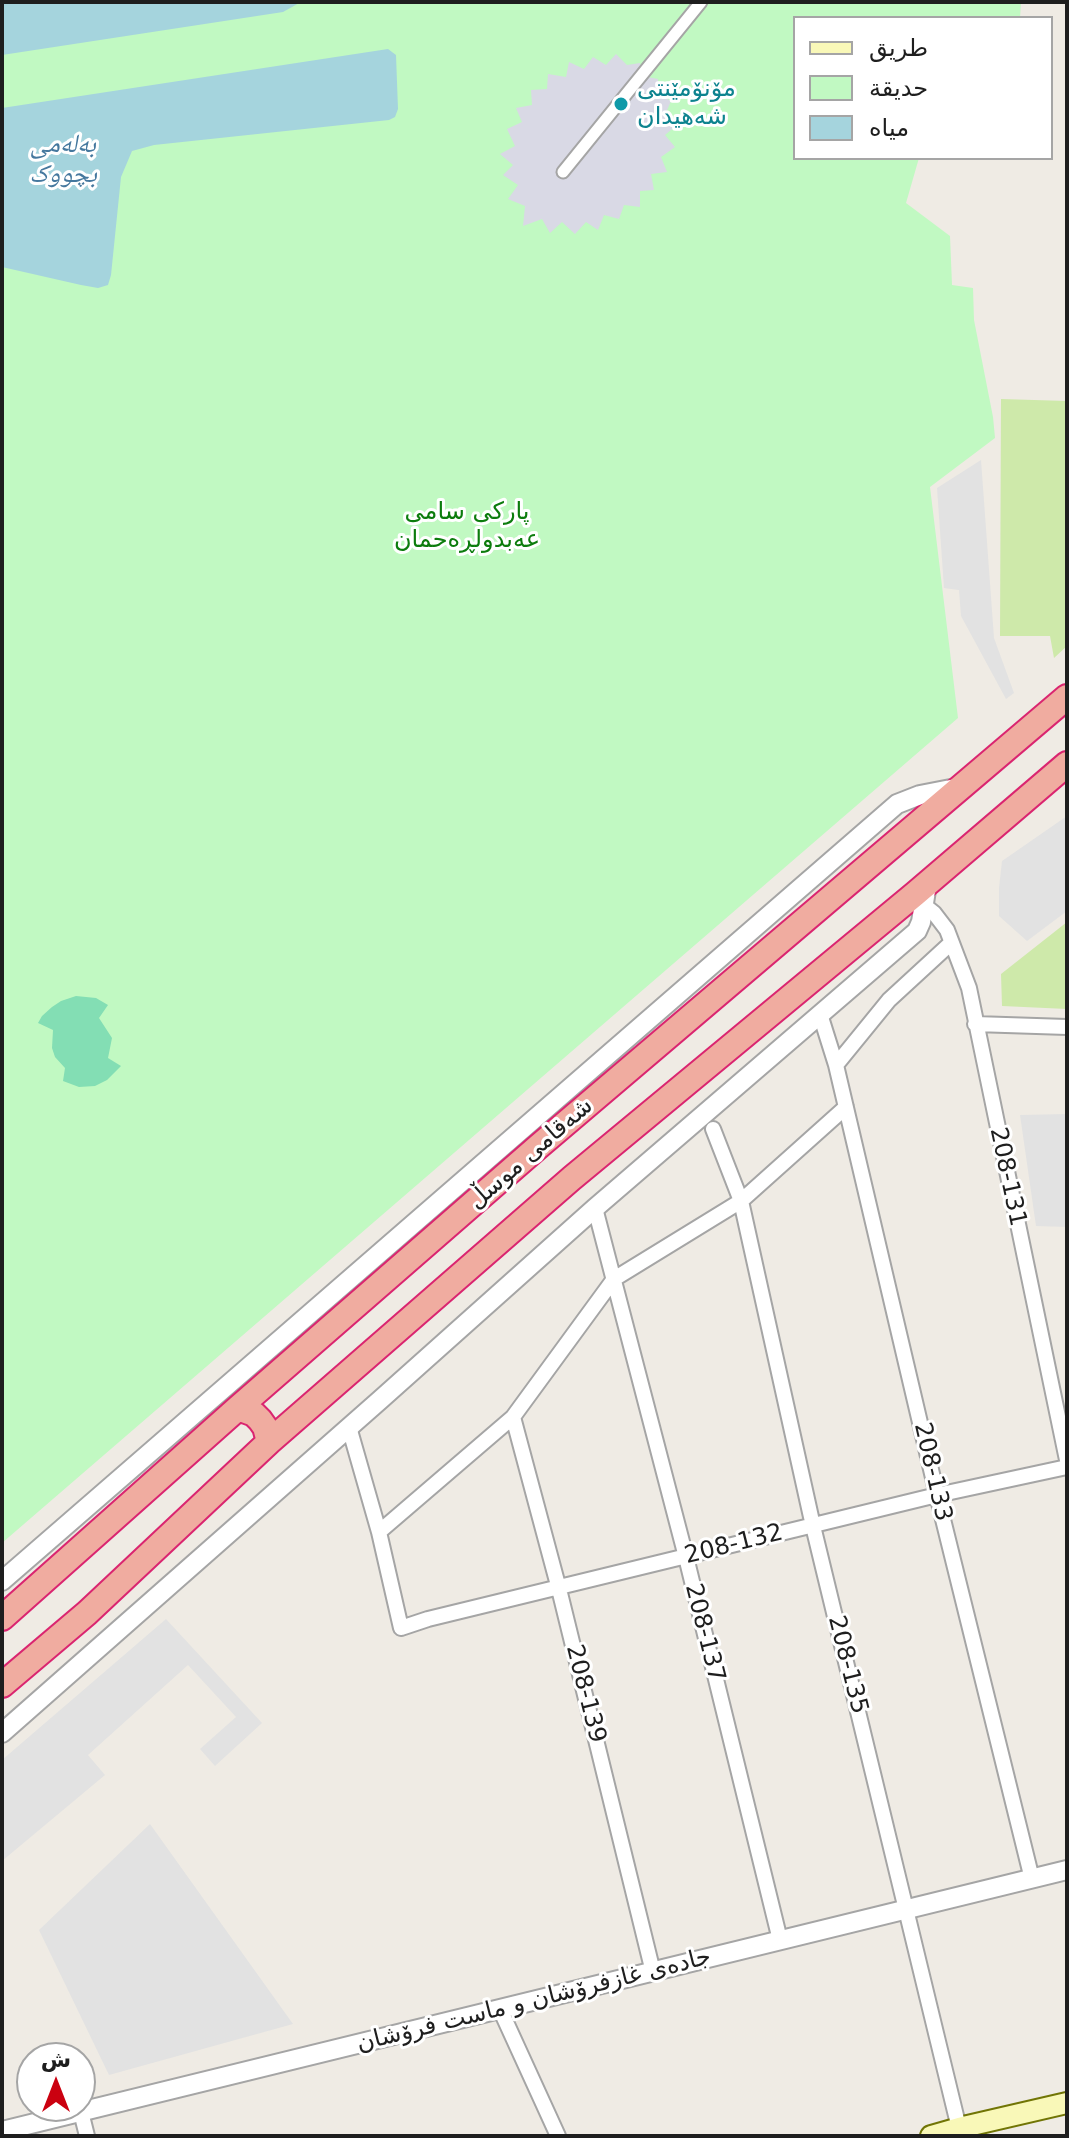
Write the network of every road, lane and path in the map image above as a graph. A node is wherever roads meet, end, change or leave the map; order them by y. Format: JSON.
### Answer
{"nodes":[{"id":1,"x":701,"y":2,"type":"edge"},
{"id":2,"x":563,"y":172,"type":"dead end"},
{"id":3,"x":1067,"y":697,"type":"edge"},
{"id":4,"x":1066,"y":766,"type":"edge"},
{"id":5,"x":964,"y":786,"type":"junction"},
{"id":6,"x":925,"y":895,"type":"junction"},
{"id":7,"x":951,"y":943,"type":"junction"},
{"id":8,"x":820,"y":1014,"type":"junction"},
{"id":9,"x":975,"y":1024,"type":"junction"},
{"id":10,"x":1067,"y":1027,"type":"edge"},
{"id":11,"x":836,"y":1065,"type":"junction"},
{"id":12,"x":846,"y":1107,"type":"junction"},
{"id":13,"x":713,"y":1129,"type":"dead end"},
{"id":14,"x":741,"y":1201,"type":"junction"},
{"id":15,"x":595,"y":1208,"type":"junction"},
{"id":16,"x":614,"y":1279,"type":"junction"},
{"id":17,"x":309,"y":1377,"type":"junction"},
{"id":18,"x":238,"y":1408,"type":"junction"},
{"id":19,"x":513,"y":1417,"type":"junction"},
{"id":20,"x":349,"y":1427,"type":"junction"},
{"id":21,"x":269,"y":1442,"type":"junction"},
{"id":22,"x":1067,"y":1460,"type":"edge"},
{"id":23,"x":1067,"y":1467,"type":"edge"},
{"id":24,"x":937,"y":1495,"type":"junction"},
{"id":25,"x":813,"y":1526,"type":"junction"},
{"id":26,"x":379,"y":1532,"type":"junction"},
{"id":27,"x":686,"y":1557,"type":"junction"},
{"id":28,"x":2,"y":1581,"type":"edge"},
{"id":29,"x":559,"y":1589,"type":"junction"},
{"id":30,"x":2,"y":1618,"type":"edge"},
{"id":31,"x":2,"y":1685,"type":"edge"},
{"id":32,"x":2,"y":1733,"type":"edge"},
{"id":33,"x":1067,"y":1870,"type":"edge"},
{"id":34,"x":1032,"y":1879,"type":"junction"},
{"id":35,"x":906,"y":1909,"type":"junction"},
{"id":36,"x":780,"y":1940,"type":"junction"},
{"id":37,"x":653,"y":1972,"type":"junction"},
{"id":38,"x":500,"y":2009,"type":"junction"},
{"id":39,"x":1067,"y":2103,"type":"edge"},
{"id":40,"x":96,"y":2108,"type":"edge"},
{"id":41,"x":39,"y":2122,"type":"edge"},
{"id":42,"x":959,"y":2128,"type":"junction"},
{"id":43,"x":2,"y":2131,"type":"edge"},
{"id":44,"x":558,"y":2136,"type":"edge"},
{"id":45,"x":931,"y":2136,"type":"edge"}],
"edges":[{"from":1,"to":2,"type":"street"},
{"from":3,"to":5,"type":"highway","name":"شەقامی موسڵ"},
{"from":4,"to":6,"type":"highway","name":"شەقامی موسڵ"},
{"from":5,"to":17,"type":"highway","name":"شەقامی موسڵ"},
{"from":5,"to":28,"type":"street"},
{"from":6,"to":7,"type":"street","name":"208-131"},
{"from":6,"to":8,"type":"street"},
{"from":6,"to":17,"type":"highway","name":"شەقامی موسڵ"},
{"from":7,"to":9,"type":"street","name":"208-131"},
{"from":7,"to":11,"type":"street"},
{"from":8,"to":11,"type":"street","name":"208-133"},
{"from":8,"to":15,"type":"street"},
{"from":9,"to":10,"type":"street"},
{"from":9,"to":22,"type":"street","name":"208-131"},
{"from":11,"to":12,"type":"street","name":"208-133"},
{"from":12,"to":14,"type":"street"},
{"from":12,"to":24,"type":"street","name":"208-133"},
{"from":13,"to":14,"type":"street","name":"208-135"},
{"from":14,"to":16,"type":"street"},
{"from":14,"to":25,"type":"street","name":"208-135"},
{"from":15,"to":16,"type":"street","name":"208-137"},
{"from":15,"to":20,"type":"street"},
{"from":16,"to":19,"type":"street"},
{"from":16,"to":27,"type":"street","name":"208-137"},
{"from":17,"to":18,"type":"highway","name":"شەقامی موسڵ"},
{"from":17,"to":21,"type":"highway","name":"شەقامی موسڵ"},
{"from":18,"to":21,"type":"highway"},
{"from":18,"to":30,"type":"highway","name":"شەقامی موسڵ"},
{"from":19,"to":26,"type":"street"},
{"from":19,"to":29,"type":"street","name":"208-139"},
{"from":20,"to":26,"type":"street"},
{"from":20,"to":32,"type":"street"},
{"from":21,"to":31,"type":"highway","name":"شەقامی موسڵ"},
{"from":23,"to":24,"type":"street","name":"208-132"},
{"from":24,"to":25,"type":"street","name":"208-132"},
{"from":24,"to":34,"type":"street","name":"208-133"},
{"from":25,"to":27,"type":"street","name":"208-132"},
{"from":25,"to":35,"type":"street","name":"208-135"},
{"from":26,"to":29,"type":"street","name":"208-132"},
{"from":27,"to":29,"type":"street","name":"208-132"},
{"from":27,"to":36,"type":"street","name":"208-137"},
{"from":29,"to":37,"type":"street","name":"208-139"},
{"from":33,"to":34,"type":"street","name":"جاده‌ی غازفرۆشان و ماست فرۆشان"},
{"from":34,"to":35,"type":"street","name":"جاده‌ی غازفرۆشان و ماست فرۆشان"},
{"from":35,"to":36,"type":"street","name":"جاده‌ی غازفرۆشان و ماست فرۆشان"},
{"from":35,"to":42,"type":"street","name":"208-135"},
{"from":36,"to":37,"type":"street","name":"جاده‌ی غازفرۆشان و ماست فرۆشان"},
{"from":37,"to":38,"type":"street","name":"جاده‌ی غازفرۆشان و ماست فرۆشان"},
{"from":38,"to":40,"type":"street","name":"جاده‌ی غازفرۆشان و ماست فرۆشان"},
{"from":38,"to":44,"type":"street"},
{"from":39,"to":42,"type":"main road"},
{"from":41,"to":43,"type":"street","name":"جاده‌ی غازفرۆشان و ماست فرۆشان"},
{"from":42,"to":45,"type":"main road"}]}
